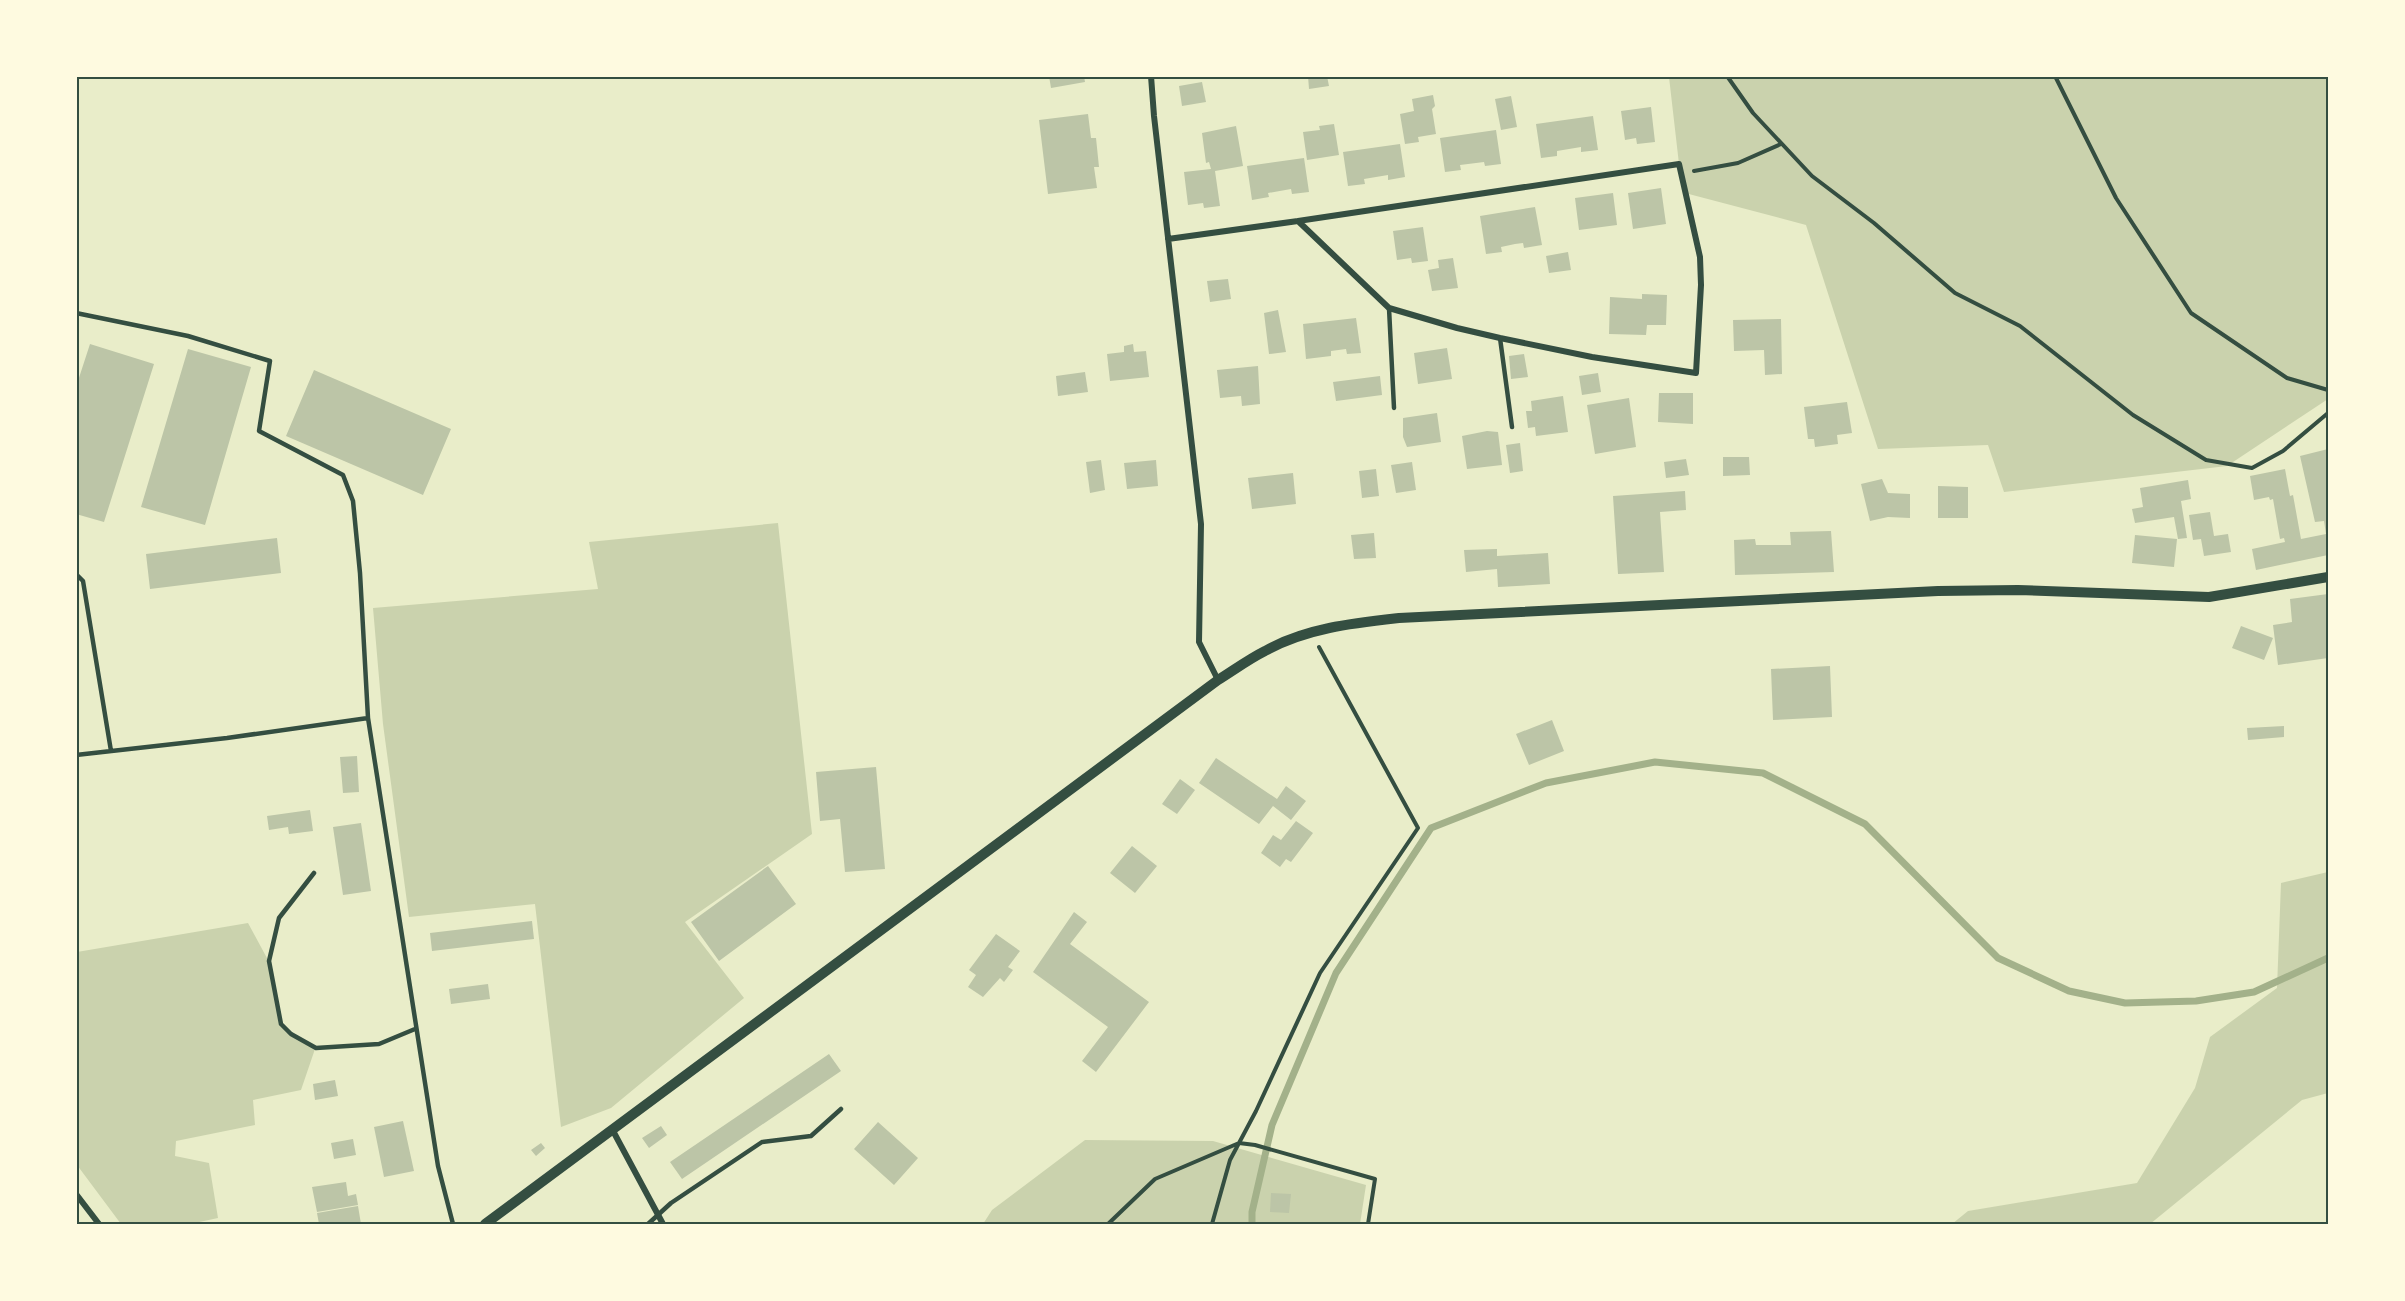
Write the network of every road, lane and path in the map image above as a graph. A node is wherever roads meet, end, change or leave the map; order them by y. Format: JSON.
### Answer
{"nodes":[{"id":1,"x":1151,"y":76,"type":"edge"},
{"id":2,"x":1727,"y":76,"type":"edge"},
{"id":3,"x":2055,"y":76,"type":"edge"},
{"id":4,"x":1781,"y":144,"type":"junction"},
{"id":5,"x":1681,"y":173,"type":"junction"},
{"id":6,"x":1298,"y":221,"type":"junction"},
{"id":7,"x":1168,"y":239,"type":"junction"},
{"id":8,"x":1389,"y":308,"type":"junction"},
{"id":9,"x":76,"y":313,"type":"edge"},
{"id":10,"x":1500,"y":338,"type":"junction"},
{"id":11,"x":2328,"y":390,"type":"edge"},
{"id":12,"x":1394,"y":408,"type":"dead end"},
{"id":13,"x":2328,"y":413,"type":"edge"},
{"id":14,"x":1512,"y":427,"type":"dead end"},
{"id":15,"x":76,"y":574,"type":"edge"},
{"id":16,"x":2328,"y":577,"type":"edge"},
{"id":17,"x":1311,"y":633,"type":"junction"},
{"id":18,"x":1218,"y":680,"type":"junction"},
{"id":19,"x":368,"y":718,"type":"junction"},
{"id":20,"x":111,"y":751,"type":"junction"},
{"id":21,"x":76,"y":755,"type":"edge"},
{"id":22,"x":314,"y":873,"type":"dead end"},
{"id":23,"x":415,"y":1029,"type":"junction"},
{"id":24,"x":842,"y":1109,"type":"dead end"},
{"id":25,"x":612,"y":1129,"type":"junction"},
{"id":26,"x":1239,"y":1143,"type":"junction"},
{"id":27,"x":76,"y":1194,"type":"edge"},
{"id":28,"x":658,"y":1215,"type":"junction"},
{"id":29,"x":99,"y":1224,"type":"edge"},
{"id":30,"x":453,"y":1224,"type":"edge"},
{"id":31,"x":485,"y":1224,"type":"edge"},
{"id":32,"x":648,"y":1224,"type":"edge"},
{"id":33,"x":663,"y":1224,"type":"edge"},
{"id":34,"x":1108,"y":1224,"type":"edge"},
{"id":35,"x":1212,"y":1224,"type":"edge"},
{"id":36,"x":1368,"y":1224,"type":"edge"}],
"edges":[{"from":1,"to":7,"type":"street"},
{"from":2,"to":4,"type":"path"},
{"from":3,"to":11,"type":"path"},
{"from":4,"to":5,"type":"path"},
{"from":4,"to":13,"type":"path"},
{"from":5,"to":6,"type":"street"},
{"from":5,"to":10,"type":"street"},
{"from":6,"to":7,"type":"street"},
{"from":6,"to":8,"type":"street"},
{"from":7,"to":18,"type":"street"},
{"from":8,"to":10,"type":"street"},
{"from":8,"to":12,"type":"lane"},
{"from":9,"to":19,"type":"lane"},
{"from":10,"to":14,"type":"lane"},
{"from":15,"to":20,"type":"lane"},
{"from":16,"to":17,"type":"street"},
{"from":17,"to":18,"type":"street"},
{"from":17,"to":26,"type":"path"},
{"from":18,"to":25,"type":"street"},
{"from":19,"to":20,"type":"lane"},
{"from":19,"to":23,"type":"lane"},
{"from":20,"to":21,"type":"lane"},
{"from":22,"to":23,"type":"lane"},
{"from":23,"to":30,"type":"lane"},
{"from":24,"to":28,"type":"lane"},
{"from":25,"to":28,"type":"street"},
{"from":25,"to":31,"type":"street"},
{"from":26,"to":34,"type":"path"},
{"from":26,"to":35,"type":"path"},
{"from":26,"to":36,"type":"path"},
{"from":27,"to":29,"type":"street"},
{"from":28,"to":32,"type":"lane"},
{"from":28,"to":33,"type":"street"}]}
